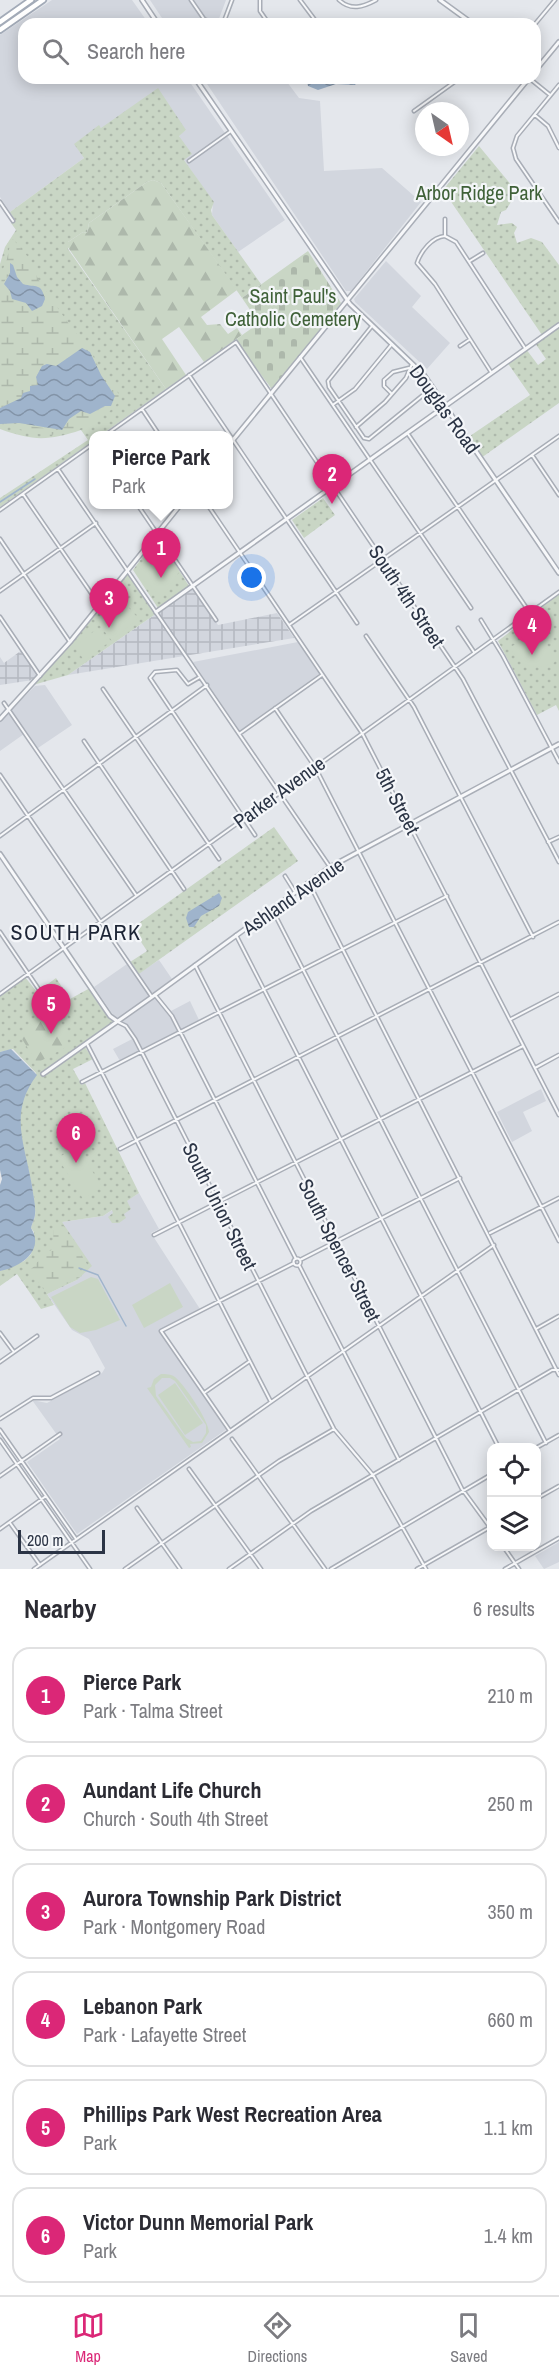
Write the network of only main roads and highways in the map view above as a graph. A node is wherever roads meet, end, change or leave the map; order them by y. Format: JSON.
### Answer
{"nodes":[{"id":1,"x":31,"y":0,"type":"edge"},
{"id":2,"x":43,"y":0,"type":"edge"},
{"id":3,"x":0,"y":22,"type":"edge"},
{"id":4,"x":0,"y":30,"type":"edge"}],
"edges":[{"from":1,"to":3,"type":"main road"},
{"from":2,"to":4,"type":"main road"}]}
